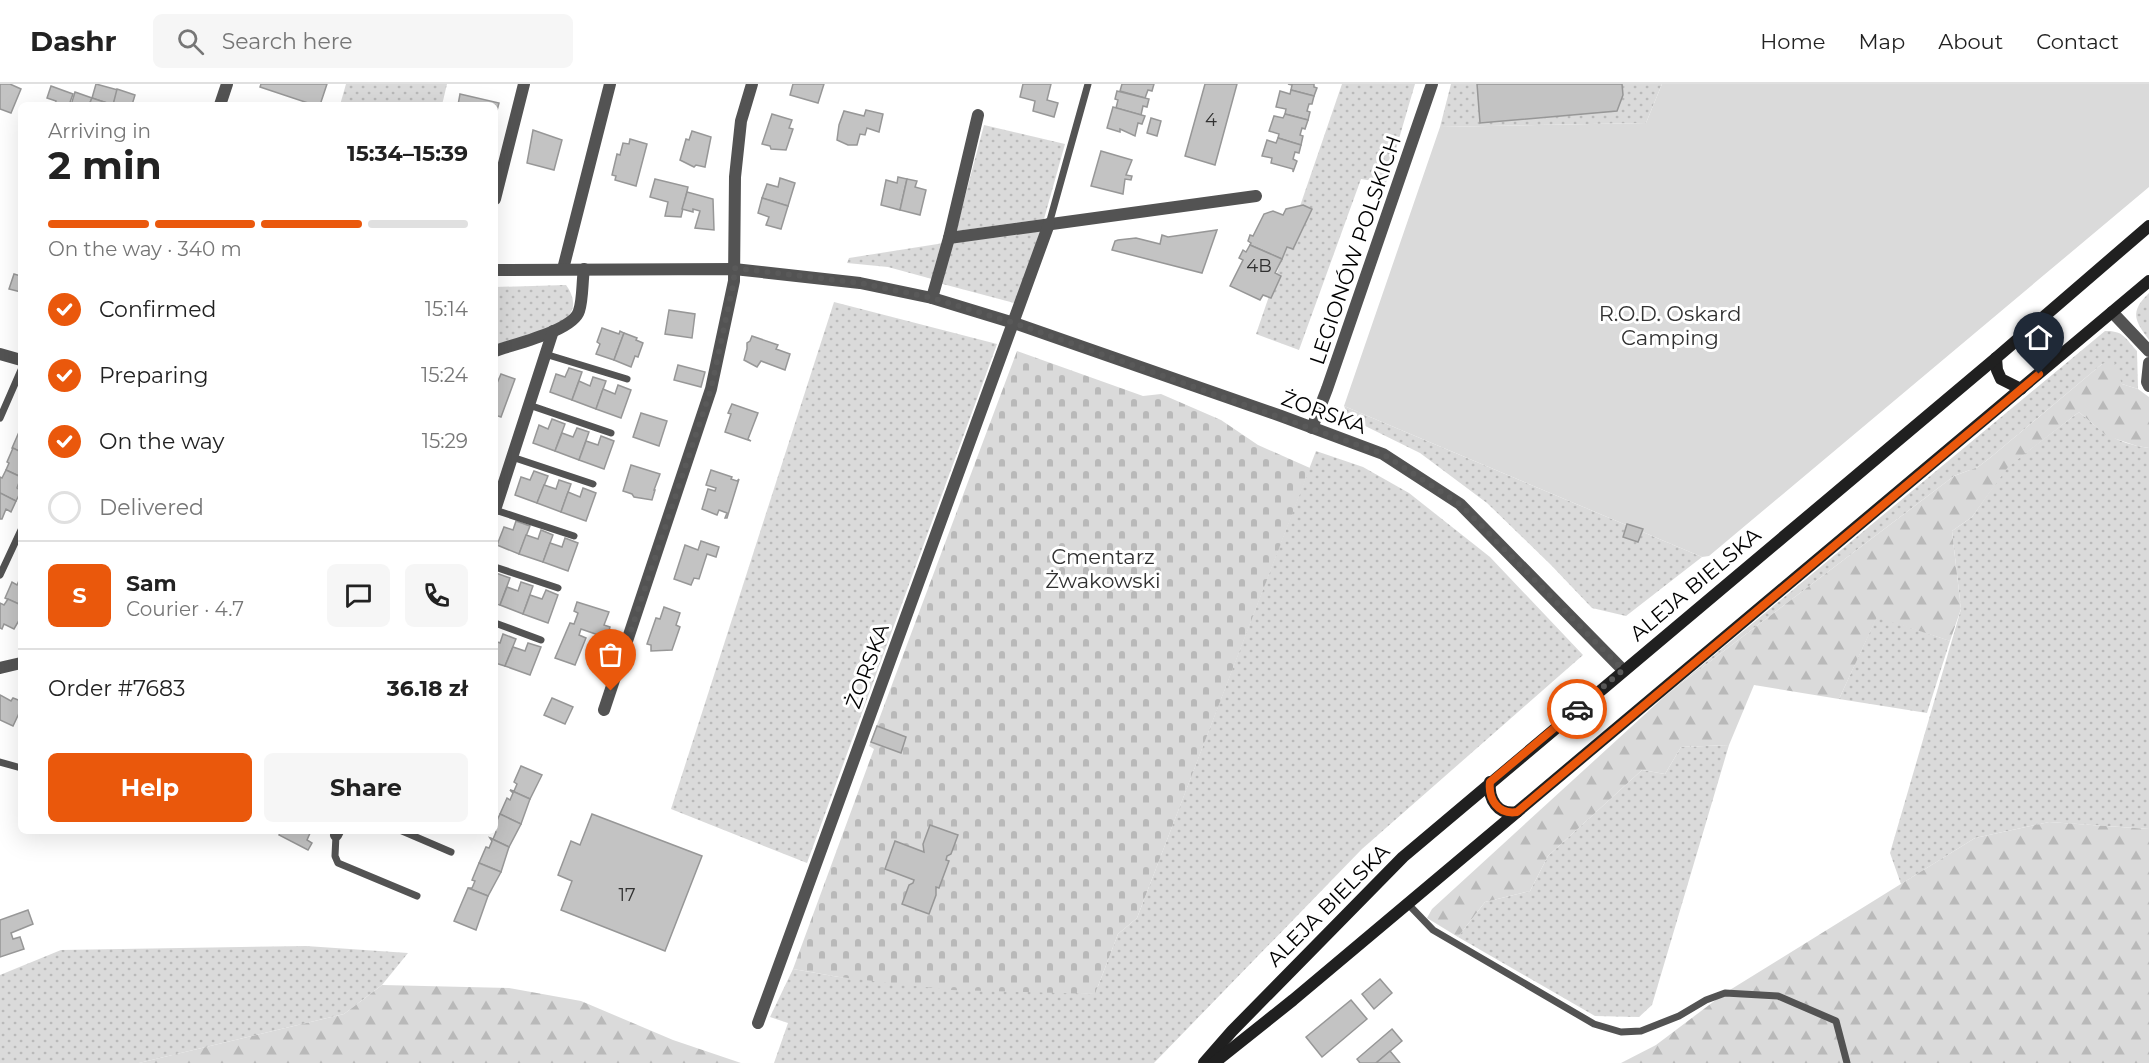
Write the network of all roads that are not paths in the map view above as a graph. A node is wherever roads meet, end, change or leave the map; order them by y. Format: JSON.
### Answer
{"nodes":[{"id":1,"x":226,"y":84,"type":"edge"},
{"id":2,"x":524,"y":84,"type":"edge"},
{"id":3,"x":610,"y":84,"type":"edge"},
{"id":4,"x":752,"y":84,"type":"edge"},
{"id":5,"x":1088,"y":84,"type":"edge"},
{"id":6,"x":1432,"y":84,"type":"edge"},
{"id":7,"x":221,"y":102,"type":"edge"},
{"id":8,"x":978,"y":115,"type":"dead end"},
{"id":9,"x":498,"y":187,"type":"edge"},
{"id":10,"x":1256,"y":196,"type":"dead end"},
{"id":11,"x":1049,"y":224,"type":"junction"},
{"id":12,"x":2149,"y":226,"type":"edge"},
{"id":13,"x":949,"y":238,"type":"junction"},
{"id":14,"x":734,"y":268,"type":"junction"},
{"id":15,"x":563,"y":269,"type":"junction"},
{"id":16,"x":584,"y":269,"type":"junction"},
{"id":17,"x":498,"y":270,"type":"edge"},
{"id":18,"x":2149,"y":281,"type":"edge"},
{"id":19,"x":932,"y":298,"type":"junction"},
{"id":20,"x":2112,"y":312,"type":"junction"},
{"id":21,"x":1014,"y":323,"type":"junction"},
{"id":22,"x":553,"y":331,"type":"junction"},
{"id":23,"x":498,"y":350,"type":"edge"},
{"id":24,"x":2149,"y":351,"type":"edge"},
{"id":25,"x":0,"y":354,"type":"edge"},
{"id":26,"x":545,"y":354,"type":"junction"},
{"id":27,"x":1996,"y":358,"type":"junction"},
{"id":28,"x":18,"y":359,"type":"edge"},
{"id":29,"x":2149,"y":363,"type":"edge"},
{"id":30,"x":18,"y":377,"type":"edge"},
{"id":31,"x":627,"y":379,"type":"dead end"},
{"id":32,"x":2149,"y":386,"type":"edge"},
{"id":33,"x":2021,"y":389,"type":"junction"},
{"id":34,"x":529,"y":405,"type":"junction"},
{"id":35,"x":0,"y":418,"type":"edge"},
{"id":36,"x":1312,"y":428,"type":"junction"},
{"id":37,"x":611,"y":433,"type":"dead end"},
{"id":38,"x":512,"y":457,"type":"junction"},
{"id":39,"x":594,"y":484,"type":"dead end"},
{"id":40,"x":498,"y":501,"type":"edge"},
{"id":41,"x":498,"y":511,"type":"edge"},
{"id":42,"x":18,"y":536,"type":"edge"},
{"id":43,"x":574,"y":536,"type":"dead end"},
{"id":44,"x":498,"y":568,"type":"edge"},
{"id":45,"x":0,"y":575,"type":"edge"},
{"id":46,"x":558,"y":588,"type":"dead end"},
{"id":47,"x":498,"y":624,"type":"edge"},
{"id":48,"x":541,"y":639,"type":"dead end"},
{"id":49,"x":18,"y":664,"type":"edge"},
{"id":50,"x":0,"y":668,"type":"edge"},
{"id":51,"x":1623,"y":670,"type":"junction"},
{"id":52,"x":604,"y":710,"type":"dead end"},
{"id":53,"x":0,"y":762,"type":"edge"},
{"id":54,"x":18,"y":767,"type":"edge"},
{"id":55,"x":1490,"y":782,"type":"junction"},
{"id":56,"x":1517,"y":812,"type":"junction"},
{"id":57,"x":337,"y":834,"type":"edge"},
{"id":58,"x":409,"y":834,"type":"edge"},
{"id":59,"x":452,"y":852,"type":"dead end"},
{"id":60,"x":417,"y":896,"type":"dead end"},
{"id":61,"x":1408,"y":904,"type":"junction"},
{"id":62,"x":758,"y":1023,"type":"dead end"},
{"id":63,"x":1204,"y":1063,"type":"edge"},
{"id":64,"x":1214,"y":1063,"type":"edge"},
{"id":65,"x":1847,"y":1063,"type":"edge"}],
"edges":[{"from":1,"to":7,"type":"street"},
{"from":2,"to":9,"type":"street"},
{"from":3,"to":15,"type":"street"},
{"from":4,"to":14,"type":"street"},
{"from":5,"to":11,"type":"lane"},
{"from":6,"to":36,"type":"street","name":"LEGIONÓW POLSKICH"},
{"from":8,"to":13,"type":"street"},
{"from":10,"to":11,"type":"street"},
{"from":11,"to":13,"type":"street"},
{"from":11,"to":21,"type":"street","name":"ŻORSKA"},
{"from":12,"to":27,"type":"street","name":"ALEJA BIELSKA"},
{"from":13,"to":19,"type":"street"},
{"from":14,"to":16,"type":"street","name":"ŻORSKA"},
{"from":14,"to":19,"type":"street","name":"ŻORSKA"},
{"from":14,"to":52,"type":"street"},
{"from":15,"to":16,"type":"street","name":"ŻORSKA"},
{"from":15,"to":17,"type":"street","name":"ŻORSKA"},
{"from":16,"to":22,"type":"street"},
{"from":18,"to":20,"type":"street","name":"ALEJA BIELSKA"},
{"from":19,"to":21,"type":"street","name":"ŻORSKA"},
{"from":20,"to":24,"type":"street"},
{"from":20,"to":33,"type":"street","name":"ALEJA BIELSKA"},
{"from":21,"to":36,"type":"street","name":"ŻORSKA"},
{"from":21,"to":62,"type":"street","name":"ŻORSKA"},
{"from":22,"to":23,"type":"street"},
{"from":22,"to":26,"type":"street"},
{"from":25,"to":28,"type":"street"},
{"from":26,"to":31,"type":"lane"},
{"from":26,"to":34,"type":"street"},
{"from":27,"to":33,"type":"street"},
{"from":27,"to":51,"type":"street","name":"ALEJA BIELSKA"},
{"from":29,"to":32,"type":"street"},
{"from":30,"to":35,"type":"lane"},
{"from":33,"to":56,"type":"street","name":"ALEJA BIELSKA"},
{"from":34,"to":37,"type":"lane"},
{"from":34,"to":38,"type":"street"},
{"from":36,"to":51,"type":"street","name":"ŻORSKA"},
{"from":38,"to":39,"type":"lane"},
{"from":38,"to":40,"type":"street"},
{"from":41,"to":43,"type":"lane"},
{"from":42,"to":45,"type":"lane"},
{"from":44,"to":46,"type":"lane"},
{"from":47,"to":48,"type":"lane"},
{"from":49,"to":50,"type":"street"},
{"from":51,"to":55,"type":"street","name":"ALEJA BIELSKA"},
{"from":53,"to":54,"type":"lane"},
{"from":55,"to":56,"type":"street"},
{"from":55,"to":63,"type":"street","name":"ALEJA BIELSKA"},
{"from":56,"to":61,"type":"street","name":"ALEJA BIELSKA"},
{"from":57,"to":60,"type":"lane"},
{"from":58,"to":59,"type":"lane"},
{"from":61,"to":64,"type":"street","name":"ALEJA BIELSKA"},
{"from":61,"to":65,"type":"lane"}]}
